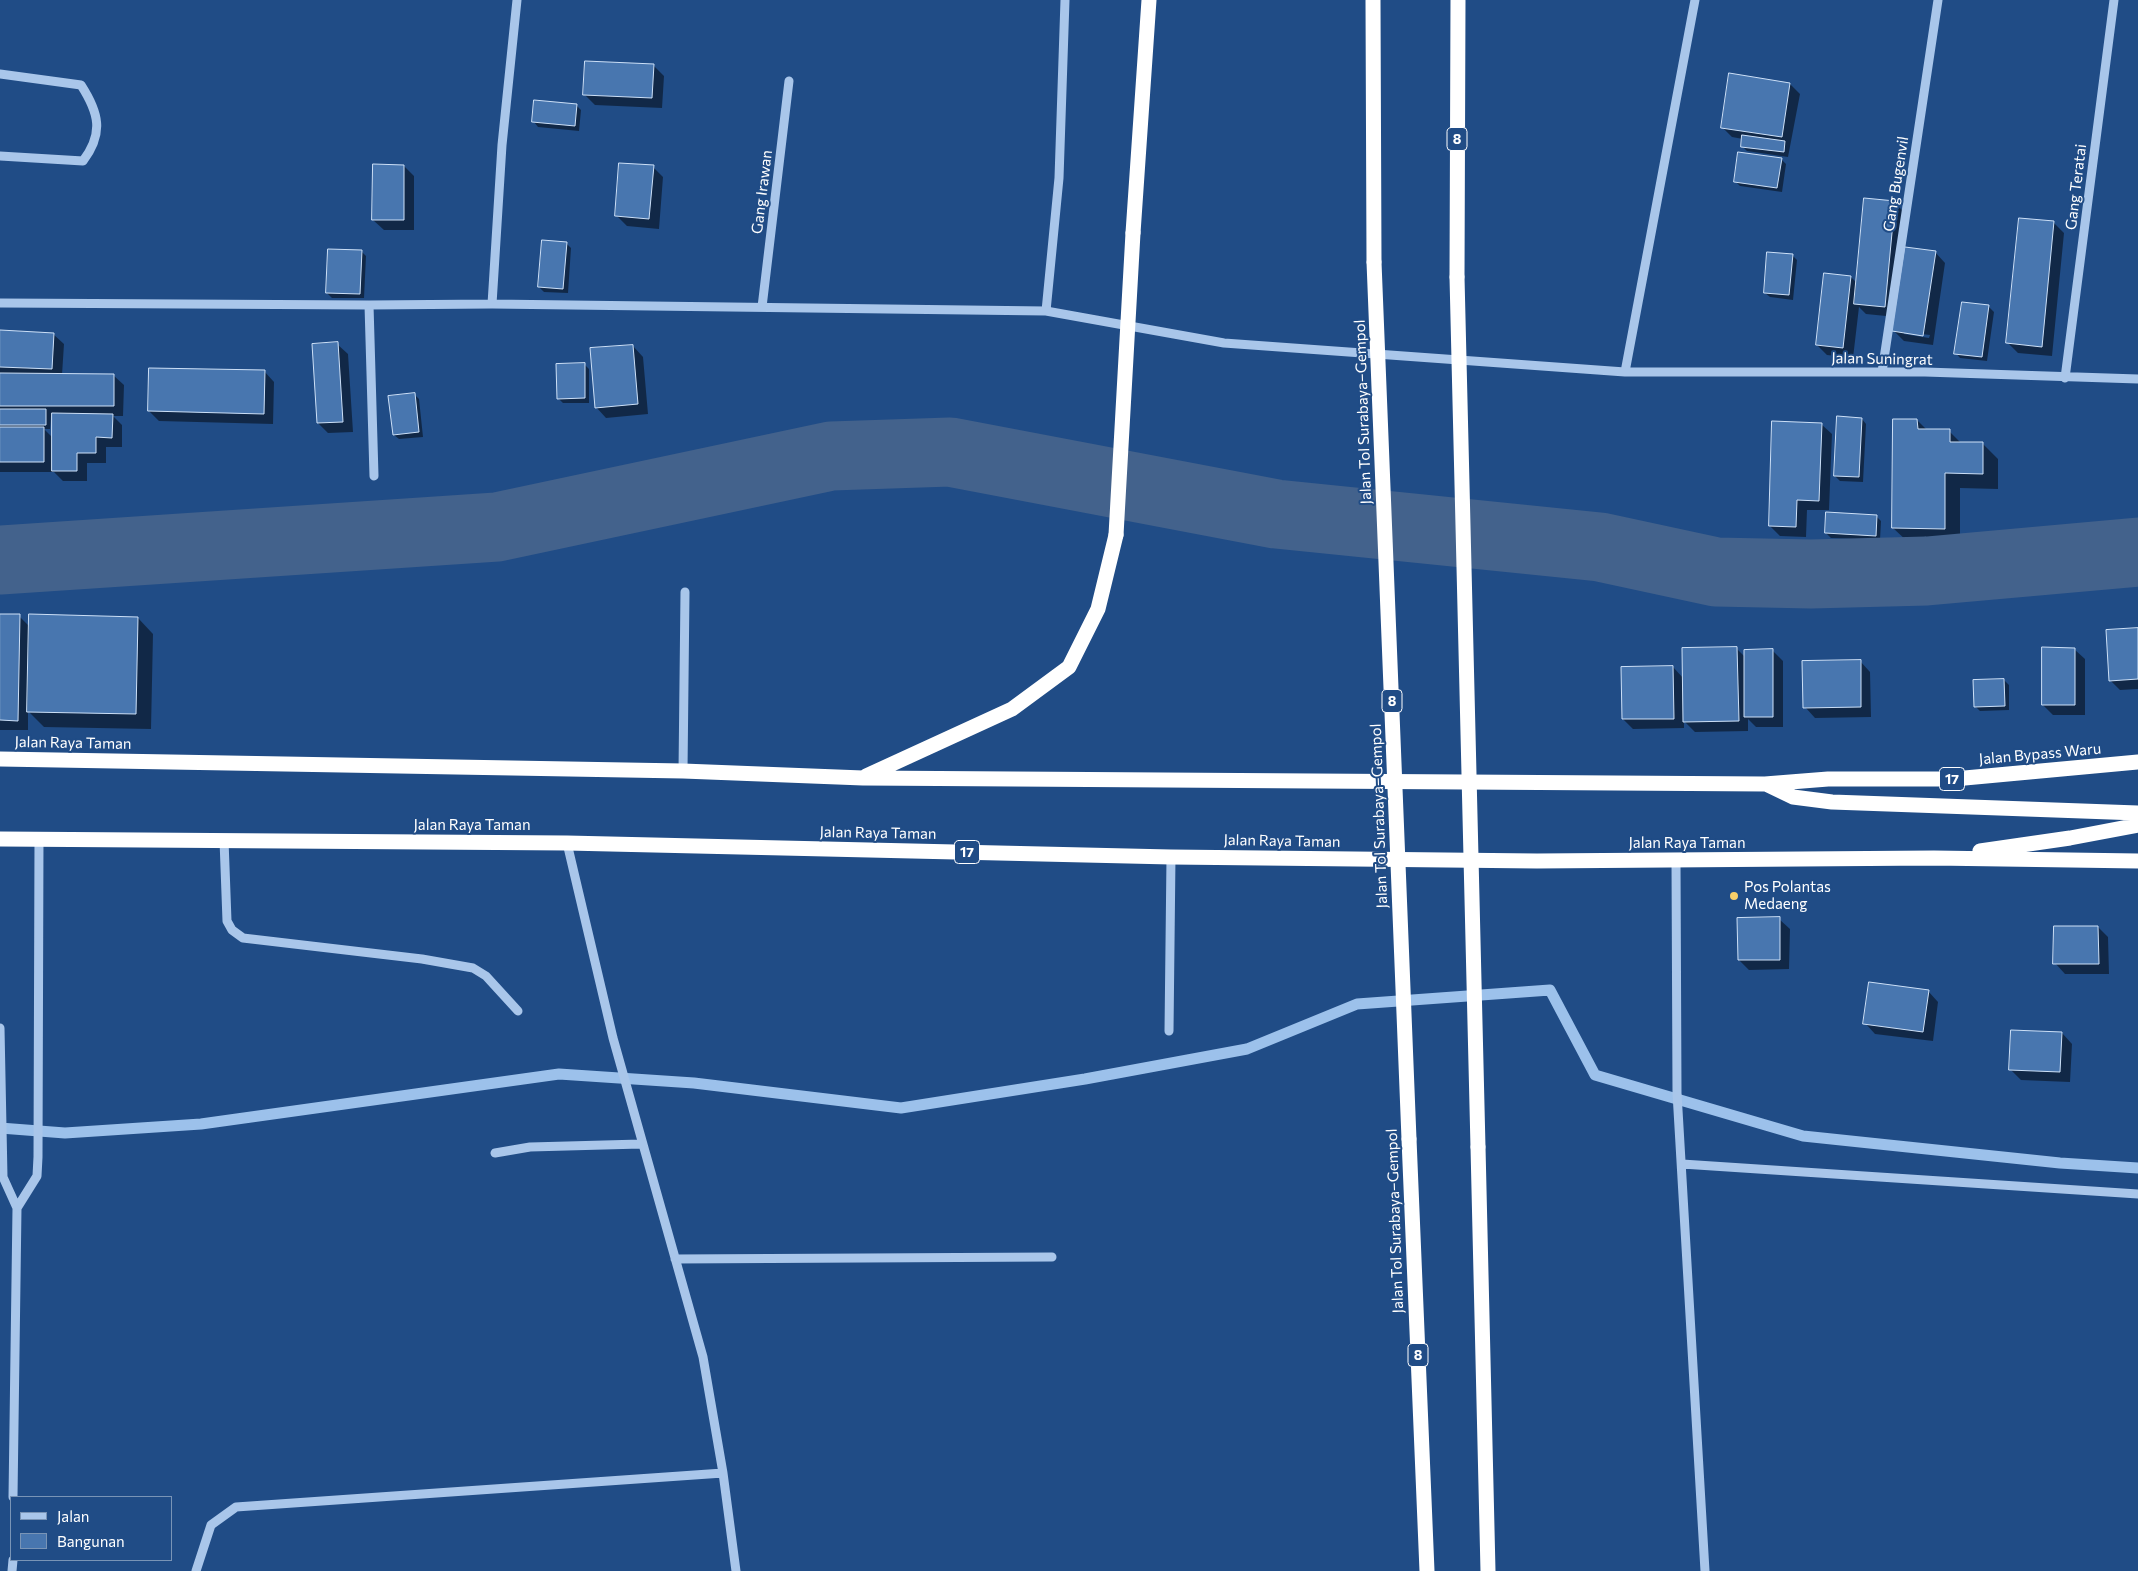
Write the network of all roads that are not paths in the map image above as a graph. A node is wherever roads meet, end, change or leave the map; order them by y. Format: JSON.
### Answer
{"nodes":[{"id":1,"x":517,"y":0,"type":"edge"},
{"id":2,"x":1065,"y":0,"type":"edge"},
{"id":3,"x":1149,"y":0,"type":"edge"},
{"id":4,"x":1365,"y":0,"type":"edge"},
{"id":5,"x":1373,"y":0,"type":"edge"},
{"id":6,"x":1458,"y":0,"type":"edge"},
{"id":7,"x":1695,"y":0,"type":"edge"},
{"id":8,"x":1938,"y":0,"type":"edge"},
{"id":9,"x":2114,"y":0,"type":"edge"},
{"id":10,"x":1372,"y":70,"type":"junction"},
{"id":11,"x":0,"y":74,"type":"edge"},
{"id":12,"x":788,"y":81,"type":"dead end"},
{"id":13,"x":0,"y":156,"type":"edge"},
{"id":14,"x":0,"y":303,"type":"edge"},
{"id":15,"x":492,"y":304,"type":"junction"},
{"id":16,"x":369,"y":305,"type":"junction"},
{"id":17,"x":762,"y":307,"type":"junction"},
{"id":18,"x":1046,"y":310,"type":"junction"},
{"id":19,"x":1625,"y":372,"type":"junction"},
{"id":20,"x":1882,"y":372,"type":"junction"},
{"id":21,"x":2065,"y":378,"type":"junction"},
{"id":22,"x":2138,"y":380,"type":"edge"},
{"id":23,"x":374,"y":476,"type":"dead end"},
{"id":24,"x":685,"y":592,"type":"dead end"},
{"id":25,"x":0,"y":759,"type":"edge"},
{"id":26,"x":2138,"y":762,"type":"edge"},
{"id":27,"x":682,"y":772,"type":"junction"},
{"id":28,"x":863,"y":778,"type":"junction"},
{"id":29,"x":1765,"y":784,"type":"junction"},
{"id":30,"x":2138,"y":813,"type":"edge"},
{"id":31,"x":2138,"y":825,"type":"edge"},
{"id":32,"x":39,"y":838,"type":"junction"},
{"id":33,"x":0,"y":839,"type":"edge"},
{"id":34,"x":224,"y":840,"type":"junction"},
{"id":35,"x":567,"y":843,"type":"junction"},
{"id":36,"x":1171,"y":857,"type":"junction"},
{"id":37,"x":1934,"y":858,"type":"junction"},
{"id":38,"x":2138,"y":861,"type":"edge"},
{"id":39,"x":1676,"y":862,"type":"junction"},
{"id":40,"x":518,"y":1011,"type":"dead end"},
{"id":41,"x":0,"y":1028,"type":"edge"},
{"id":42,"x":1169,"y":1031,"type":"dead end"},
{"id":43,"x":1,"y":1104,"type":"edge"},
{"id":44,"x":641,"y":1144,"type":"junction"},
{"id":45,"x":495,"y":1153,"type":"dead end"},
{"id":46,"x":1682,"y":1164,"type":"junction"},
{"id":47,"x":2138,"y":1194,"type":"edge"},
{"id":48,"x":17,"y":1208,"type":"junction"},
{"id":49,"x":1052,"y":1257,"type":"dead end"},
{"id":50,"x":675,"y":1259,"type":"junction"},
{"id":51,"x":723,"y":1473,"type":"junction"},
{"id":52,"x":13,"y":1496,"type":"edge"},
{"id":53,"x":196,"y":1571,"type":"edge"},
{"id":54,"x":736,"y":1571,"type":"edge"},
{"id":55,"x":1427,"y":1571,"type":"edge"},
{"id":56,"x":1488,"y":1571,"type":"edge"},
{"id":57,"x":1705,"y":1571,"type":"edge"}],
"edges":[{"from":1,"to":15,"type":"street"},
{"from":2,"to":18,"type":"street"},
{"from":3,"to":28,"type":"highway","bridge":true},
{"from":4,"to":10,"type":"highway"},
{"from":5,"to":10,"type":"highway","name":"Jalan Tol Surabaya–Gempol","number":"8"},
{"from":6,"to":56,"type":"highway","number":"8","bridge":true},
{"from":7,"to":19,"type":"street"},
{"from":8,"to":20,"type":"street","name":"Gang Bugenvil"},
{"from":9,"to":21,"type":"street","name":"Gang Teratai"},
{"from":10,"to":55,"type":"highway","name":"Jalan Tol Surabaya–Gempol","number":"8","bridge":true},
{"from":11,"to":13,"type":"street"},
{"from":12,"to":17,"type":"street","name":"Gang Irawan"},
{"from":14,"to":16,"type":"street","name":"Jalan Suningrat"},
{"from":15,"to":16,"type":"street","name":"Jalan Suningrat"},
{"from":15,"to":17,"type":"street","name":"Jalan Suningrat"},
{"from":16,"to":23,"type":"street"},
{"from":17,"to":18,"type":"street","name":"Jalan Suningrat"},
{"from":18,"to":19,"type":"street","name":"Jalan Suningrat"},
{"from":19,"to":20,"type":"street","name":"Jalan Suningrat"},
{"from":20,"to":21,"type":"street","name":"Jalan Suningrat"},
{"from":21,"to":22,"type":"street","name":"Jalan Suningrat"},
{"from":24,"to":27,"type":"street"},
{"from":25,"to":27,"type":"highway","name":"Jalan Raya Taman","number":"17"},
{"from":26,"to":29,"type":"highway","name":"Jalan Bypass Waru","number":"17"},
{"from":27,"to":28,"type":"highway","name":"Jalan Raya Taman","number":"17"},
{"from":28,"to":29,"type":"highway","name":"Jalan Raya Taman","number":"17"},
{"from":29,"to":30,"type":"highway"},
{"from":31,"to":37,"type":"highway","number":"17"},
{"from":32,"to":33,"type":"highway","name":"Jalan Raya Taman","number":"17"},
{"from":32,"to":34,"type":"highway","name":"Jalan Raya Taman","number":"17"},
{"from":32,"to":48,"type":"street"},
{"from":34,"to":35,"type":"highway","name":"Jalan Raya Taman","number":"17"},
{"from":34,"to":40,"type":"street"},
{"from":35,"to":36,"type":"highway","name":"Jalan Raya Taman","number":"17"},
{"from":35,"to":44,"type":"street"},
{"from":36,"to":39,"type":"highway","name":"Jalan Raya Taman","number":"17"},
{"from":36,"to":42,"type":"street"},
{"from":37,"to":38,"type":"highway"},
{"from":37,"to":39,"type":"highway","name":"Jalan Raya Taman","number":"17"},
{"from":39,"to":46,"type":"street"},
{"from":41,"to":43,"type":"street"},
{"from":43,"to":48,"type":"street"},
{"from":44,"to":45,"type":"street"},
{"from":44,"to":50,"type":"street"},
{"from":46,"to":47,"type":"street"},
{"from":46,"to":57,"type":"street"},
{"from":48,"to":52,"type":"street"},
{"from":49,"to":50,"type":"street"},
{"from":50,"to":51,"type":"street"},
{"from":51,"to":53,"type":"street"},
{"from":51,"to":54,"type":"street"}]}
